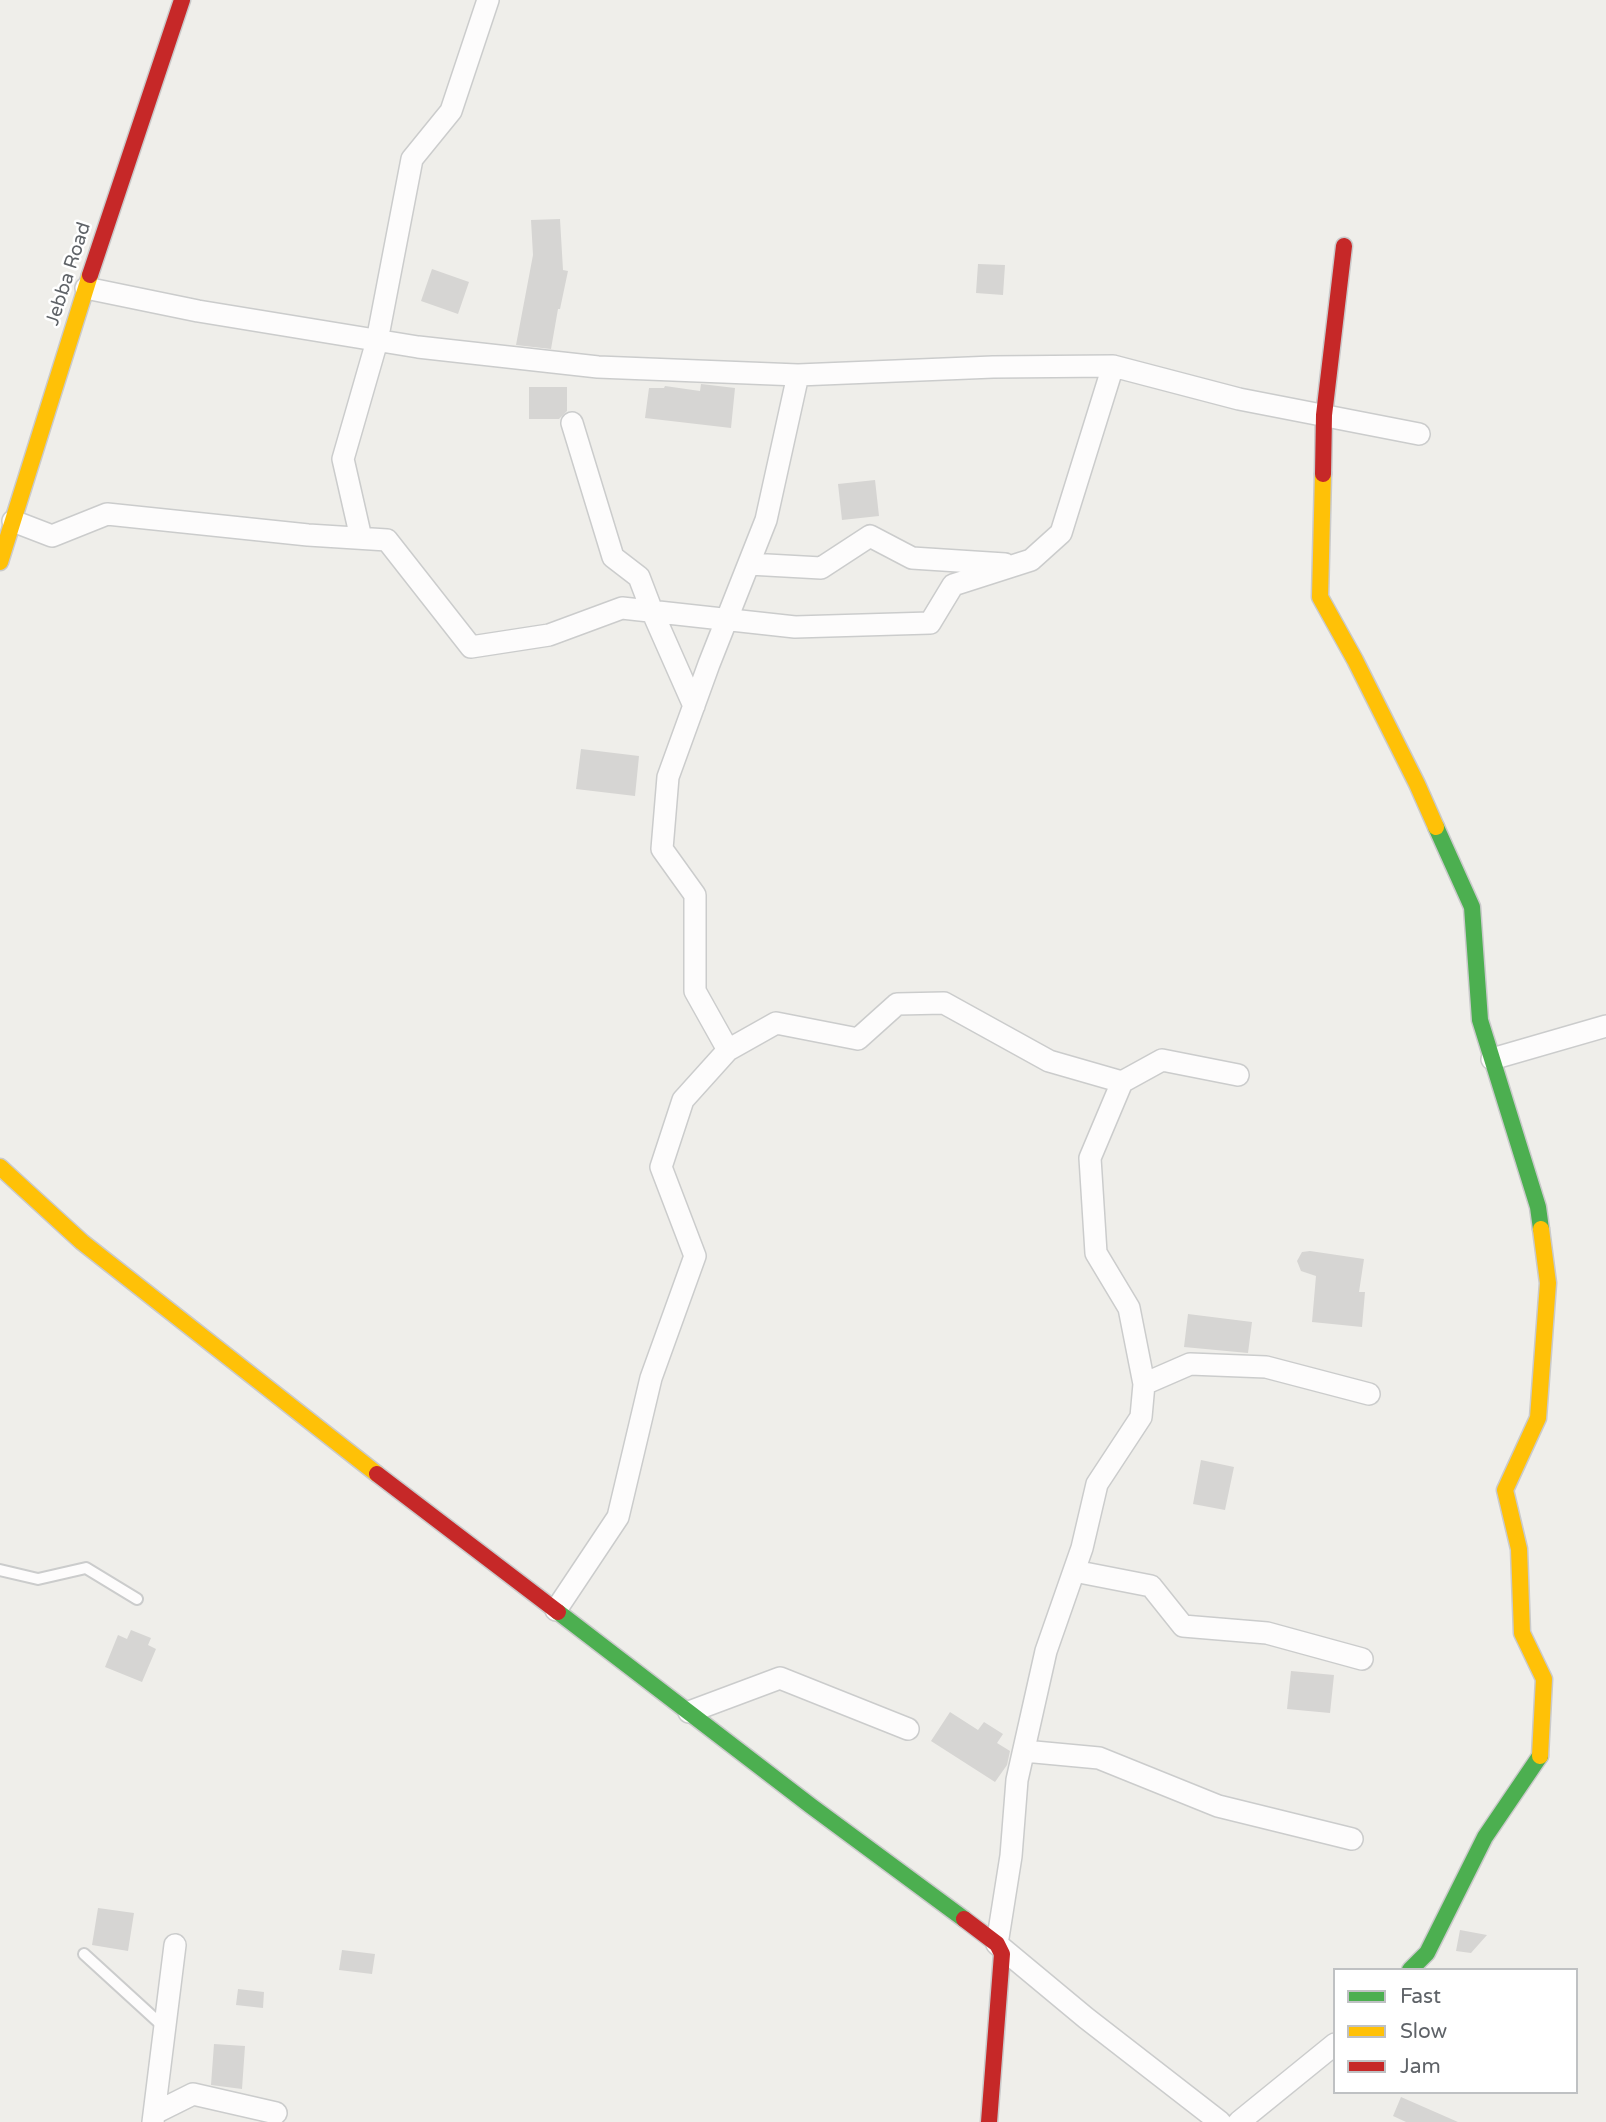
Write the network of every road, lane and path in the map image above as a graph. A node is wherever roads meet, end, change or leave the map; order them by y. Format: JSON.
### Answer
{"nodes":[{"id":1,"x":182,"y":0,"type":"edge"},
{"id":2,"x":488,"y":0,"type":"edge"},
{"id":3,"x":1344,"y":246,"type":"dead end"},
{"id":4,"x":86,"y":288,"type":"junction"},
{"id":5,"x":377,"y":341,"type":"junction"},
{"id":6,"x":1112,"y":366,"type":"junction"},
{"id":7,"x":798,"y":375,"type":"junction"},
{"id":8,"x":1324,"y":415,"type":"junction"},
{"id":9,"x":572,"y":423,"type":"dead end"},
{"id":10,"x":1419,"y":434,"type":"dead end"},
{"id":11,"x":13,"y":521,"type":"junction"},
{"id":12,"x":361,"y":538,"type":"junction"},
{"id":13,"x":0,"y":562,"type":"edge"},
{"id":14,"x":749,"y":564,"type":"junction"},
{"id":15,"x":1016,"y":565,"type":"junction"},
{"id":16,"x":652,"y":611,"type":"junction"},
{"id":17,"x":727,"y":618,"type":"junction"},
{"id":18,"x":694,"y":706,"type":"junction"},
{"id":19,"x":1606,"y":1026,"type":"edge"},
{"id":20,"x":728,"y":1050,"type":"junction"},
{"id":21,"x":1492,"y":1059,"type":"junction"},
{"id":22,"x":1238,"y":1075,"type":"dead end"},
{"id":23,"x":1122,"y":1082,"type":"junction"},
{"id":24,"x":0,"y":1167,"type":"edge"},
{"id":25,"x":1144,"y":1384,"type":"junction"},
{"id":26,"x":1369,"y":1394,"type":"dead end"},
{"id":27,"x":0,"y":1570,"type":"edge"},
{"id":28,"x":1074,"y":1572,"type":"junction"},
{"id":29,"x":137,"y":1599,"type":"dead end"},
{"id":30,"x":556,"y":1610,"type":"junction"},
{"id":31,"x":1362,"y":1659,"type":"dead end"},
{"id":32,"x":689,"y":1712,"type":"junction"},
{"id":33,"x":908,"y":1729,"type":"dead end"},
{"id":34,"x":1024,"y":1751,"type":"junction"},
{"id":35,"x":1352,"y":1839,"type":"dead end"},
{"id":36,"x":997,"y":1944,"type":"junction"},
{"id":37,"x":175,"y":1945,"type":"dead end"},
{"id":38,"x":84,"y":1954,"type":"dead end"},
{"id":39,"x":1412,"y":1968,"type":"edge"},
{"id":40,"x":165,"y":2028,"type":"junction"},
{"id":41,"x":1333,"y":2045,"type":"edge"},
{"id":42,"x":276,"y":2113,"type":"dead end"},
{"id":43,"x":154,"y":2117,"type":"edge"},
{"id":44,"x":989,"y":2122,"type":"edge"},
{"id":45,"x":1220,"y":2122,"type":"edge"},
{"id":46,"x":1240,"y":2122,"type":"edge"}],
"edges":[{"from":1,"to":4,"type":"main road","name":"Jebba Road"},
{"from":2,"to":5,"type":"street"},
{"from":3,"to":8,"type":"main road"},
{"from":4,"to":5,"type":"street"},
{"from":4,"to":11,"type":"main road","name":"Jebba Road"},
{"from":5,"to":7,"type":"street"},
{"from":5,"to":12,"type":"street"},
{"from":6,"to":7,"type":"street"},
{"from":6,"to":8,"type":"street"},
{"from":6,"to":15,"type":"street"},
{"from":7,"to":14,"type":"street"},
{"from":8,"to":10,"type":"street"},
{"from":8,"to":21,"type":"main road"},
{"from":9,"to":16,"type":"street"},
{"from":11,"to":12,"type":"street"},
{"from":11,"to":13,"type":"main road","name":"Jebba Road"},
{"from":12,"to":16,"type":"street"},
{"from":14,"to":15,"type":"street"},
{"from":14,"to":17,"type":"street"},
{"from":15,"to":17,"type":"street"},
{"from":16,"to":17,"type":"street"},
{"from":16,"to":18,"type":"street"},
{"from":17,"to":18,"type":"street"},
{"from":18,"to":20,"type":"street"},
{"from":19,"to":21,"type":"street"},
{"from":20,"to":23,"type":"street"},
{"from":20,"to":30,"type":"street"},
{"from":21,"to":39,"type":"main road"},
{"from":22,"to":23,"type":"street"},
{"from":23,"to":25,"type":"street"},
{"from":24,"to":30,"type":"main road"},
{"from":25,"to":26,"type":"street"},
{"from":25,"to":28,"type":"street"},
{"from":27,"to":29,"type":"lane"},
{"from":28,"to":31,"type":"street"},
{"from":28,"to":34,"type":"street"},
{"from":30,"to":32,"type":"main road"},
{"from":32,"to":33,"type":"street"},
{"from":32,"to":36,"type":"main road"},
{"from":34,"to":35,"type":"street"},
{"from":34,"to":36,"type":"street"},
{"from":36,"to":44,"type":"main road"},
{"from":36,"to":45,"type":"street"},
{"from":37,"to":40,"type":"street"},
{"from":38,"to":40,"type":"lane"},
{"from":40,"to":43,"type":"street"},
{"from":41,"to":46,"type":"street"},
{"from":42,"to":43,"type":"street"}]}
